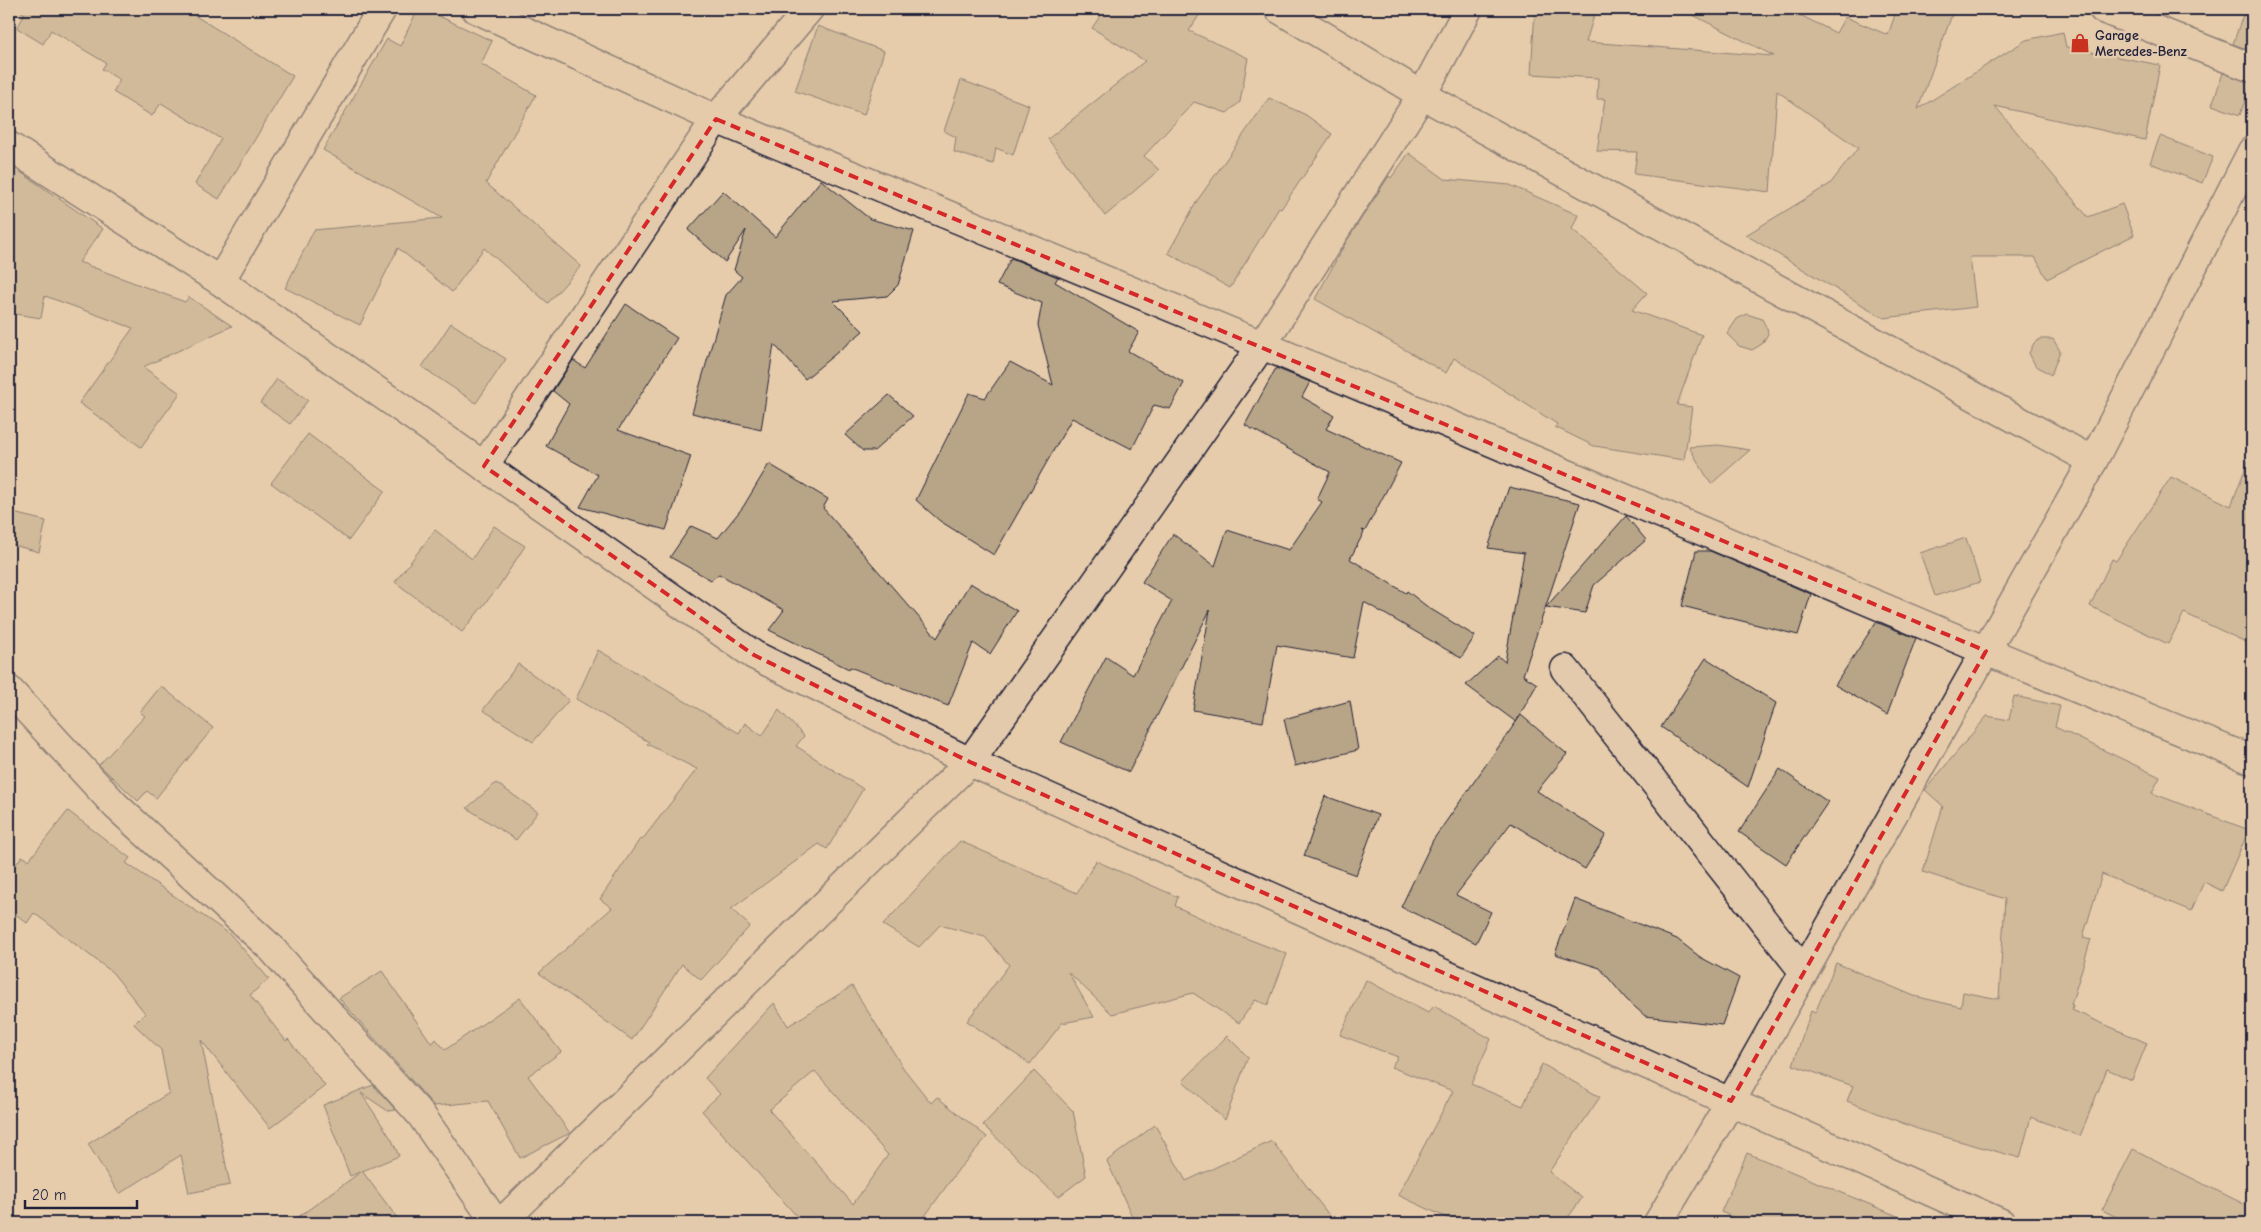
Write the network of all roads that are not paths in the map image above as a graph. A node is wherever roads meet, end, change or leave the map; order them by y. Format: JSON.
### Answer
{"nodes":[{"id":1,"x":382,"y":9,"type":"edge"},
{"id":2,"x":476,"y":9,"type":"edge"},
{"id":3,"x":809,"y":9,"type":"edge"},
{"id":4,"x":1279,"y":9,"type":"edge"},
{"id":5,"x":1468,"y":9,"type":"edge"},
{"id":6,"x":2103,"y":9,"type":"edge"},
{"id":7,"x":2252,"y":68,"type":"edge"},
{"id":8,"x":1422,"y":95,"type":"junction"},
{"id":9,"x":716,"y":119,"type":"junction"},
{"id":10,"x":9,"y":146,"type":"edge"},
{"id":11,"x":2252,"y":151,"type":"edge"},
{"id":12,"x":220,"y":281,"type":"junction"},
{"id":13,"x":1262,"y":345,"type":"junction"},
{"id":14,"x":2093,"y":461,"type":"junction"},
{"id":15,"x":484,"y":466,"type":"junction"},
{"id":16,"x":1986,"y":651,"type":"junction"},
{"id":17,"x":1564,"y":669,"type":"dead end"},
{"id":18,"x":9,"y":690,"type":"edge"},
{"id":19,"x":2252,"y":760,"type":"edge"},
{"id":20,"x":970,"y":762,"type":"junction"},
{"id":21,"x":1804,"y":972,"type":"junction"},
{"id":22,"x":1731,"y":1101,"type":"junction"},
{"id":23,"x":496,"y":1223,"type":"edge"},
{"id":24,"x":501,"y":1223,"type":"edge"},
{"id":25,"x":1658,"y":1223,"type":"edge"},
{"id":26,"x":2001,"y":1223,"type":"edge"}],
"edges":[{"from":1,"to":12,"type":"street"},
{"from":2,"to":9,"type":"street"},
{"from":3,"to":9,"type":"street"},
{"from":4,"to":8,"type":"street"},
{"from":5,"to":8,"type":"street"},
{"from":6,"to":7,"type":"street"},
{"from":8,"to":13,"type":"street"},
{"from":8,"to":14,"type":"street"},
{"from":9,"to":13,"type":"street"},
{"from":9,"to":15,"type":"street"},
{"from":10,"to":12,"type":"street"},
{"from":11,"to":14,"type":"street"},
{"from":12,"to":15,"type":"street"},
{"from":13,"to":16,"type":"street"},
{"from":13,"to":20,"type":"street"},
{"from":14,"to":16,"type":"street"},
{"from":15,"to":20,"type":"street"},
{"from":16,"to":19,"type":"street"},
{"from":16,"to":21,"type":"street"},
{"from":17,"to":21,"type":"street"},
{"from":18,"to":23,"type":"street"},
{"from":20,"to":22,"type":"street"},
{"from":20,"to":24,"type":"street"},
{"from":21,"to":22,"type":"street"},
{"from":22,"to":25,"type":"street"},
{"from":22,"to":26,"type":"street"}]}
